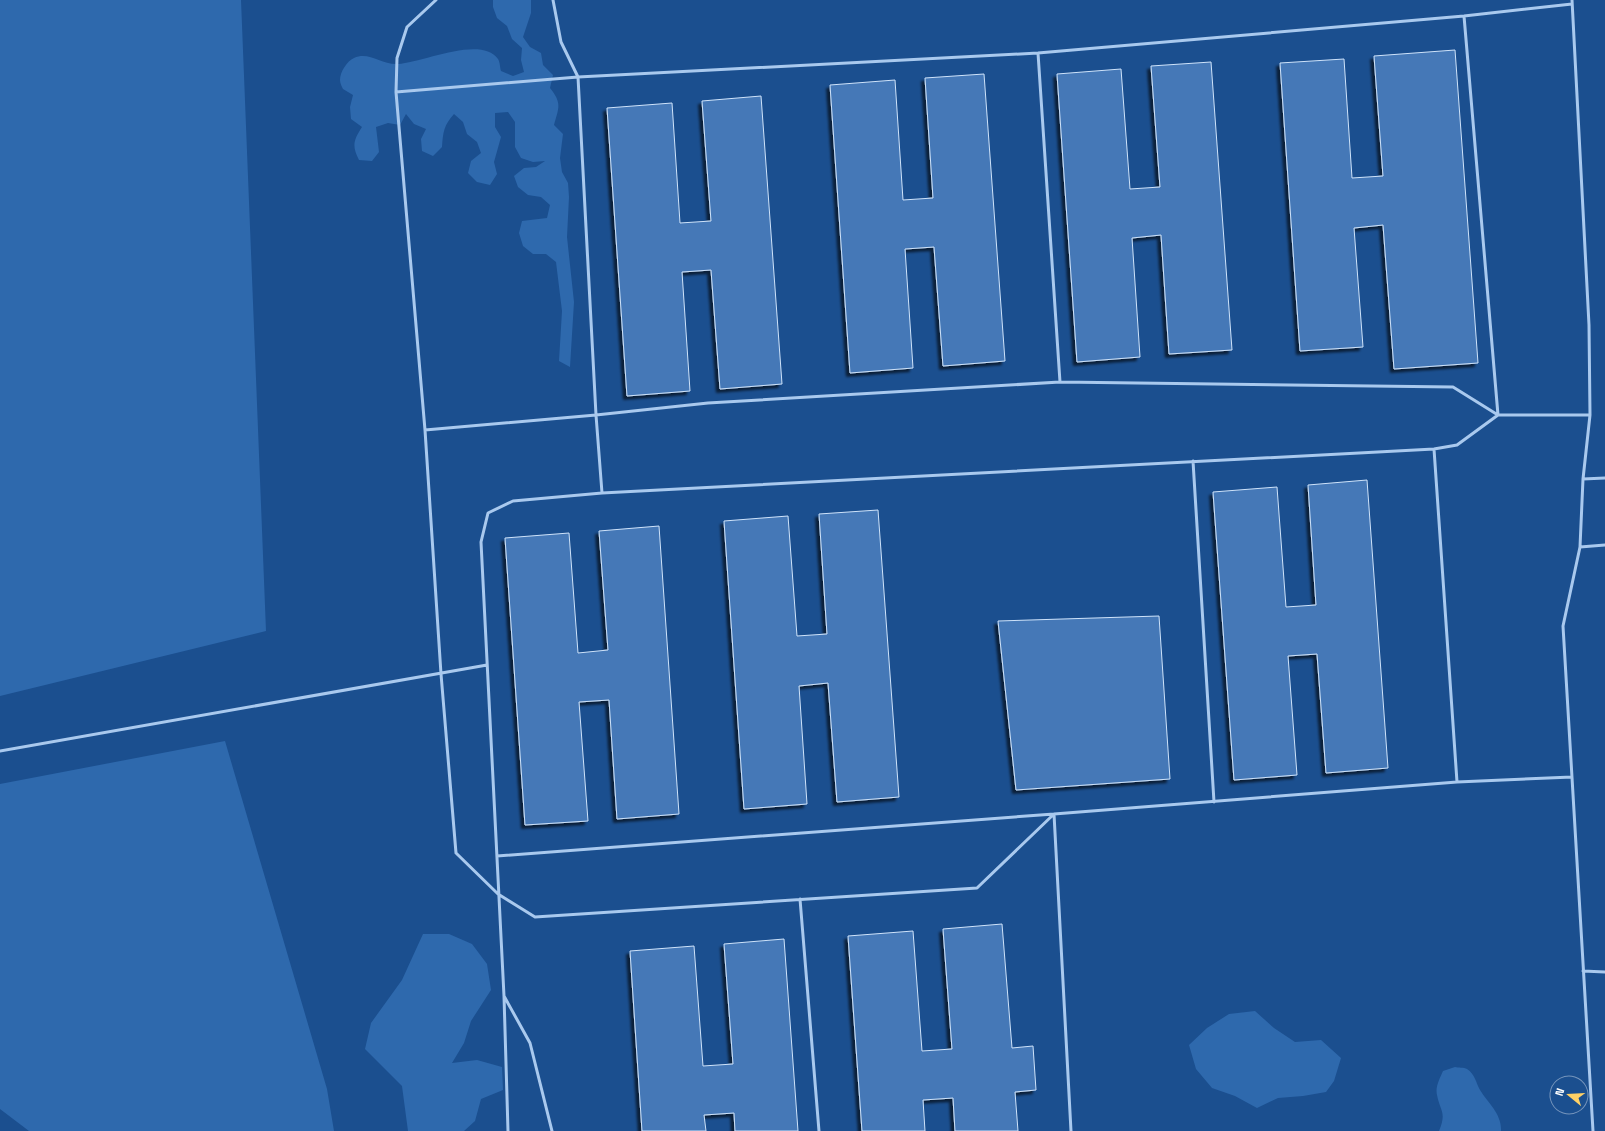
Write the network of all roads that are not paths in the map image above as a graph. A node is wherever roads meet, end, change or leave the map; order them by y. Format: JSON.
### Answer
{"nodes":[{"id":1,"x":436,"y":0,"type":"edge"},
{"id":2,"x":552,"y":0,"type":"edge"},
{"id":3,"x":1572,"y":0,"type":"edge"},
{"id":4,"x":1572,"y":4,"type":"junction"},
{"id":5,"x":1464,"y":16,"type":"junction"},
{"id":6,"x":1038,"y":53,"type":"junction"},
{"id":7,"x":578,"y":77,"type":"junction"},
{"id":8,"x":396,"y":92,"type":"junction"},
{"id":9,"x":1060,"y":382,"type":"junction"},
{"id":10,"x":596,"y":415,"type":"junction"},
{"id":11,"x":1498,"y":415,"type":"junction"},
{"id":12,"x":1590,"y":415,"type":"junction"},
{"id":13,"x":425,"y":430,"type":"junction"},
{"id":14,"x":1434,"y":449,"type":"junction"},
{"id":15,"x":1193,"y":461,"type":"junction"},
{"id":16,"x":1605,"y":478,"type":"edge"},
{"id":17,"x":1583,"y":479,"type":"junction"},
{"id":18,"x":602,"y":493,"type":"junction"},
{"id":19,"x":1605,"y":545,"type":"edge"},
{"id":20,"x":1580,"y":547,"type":"junction"},
{"id":21,"x":487,"y":665,"type":"junction"},
{"id":22,"x":441,"y":674,"type":"junction"},
{"id":23,"x":0,"y":751,"type":"edge"},
{"id":24,"x":1572,"y":778,"type":"junction"},
{"id":25,"x":1457,"y":782,"type":"junction"},
{"id":26,"x":1214,"y":802,"type":"junction"},
{"id":27,"x":1054,"y":814,"type":"junction"},
{"id":28,"x":497,"y":856,"type":"junction"},
{"id":29,"x":498,"y":894,"type":"junction"},
{"id":30,"x":800,"y":899,"type":"junction"},
{"id":31,"x":1583,"y":971,"type":"junction"},
{"id":32,"x":1605,"y":972,"type":"edge"},
{"id":33,"x":504,"y":996,"type":"junction"},
{"id":34,"x":508,"y":1131,"type":"edge"},
{"id":35,"x":552,"y":1131,"type":"edge"},
{"id":36,"x":820,"y":1131,"type":"edge"},
{"id":37,"x":1071,"y":1131,"type":"edge"},
{"id":38,"x":1593,"y":1131,"type":"edge"}],
"edges":[{"from":1,"to":8,"type":"lane"},
{"from":2,"to":7,"type":"lane"},
{"from":3,"to":4,"type":"lane"},
{"from":4,"to":5,"type":"lane"},
{"from":4,"to":12,"type":"lane"},
{"from":5,"to":6,"type":"lane"},
{"from":5,"to":11,"type":"lane"},
{"from":6,"to":7,"type":"lane"},
{"from":6,"to":9,"type":"lane"},
{"from":7,"to":8,"type":"lane"},
{"from":7,"to":10,"type":"lane"},
{"from":8,"to":13,"type":"lane"},
{"from":9,"to":10,"type":"lane"},
{"from":9,"to":11,"type":"lane"},
{"from":10,"to":13,"type":"lane"},
{"from":10,"to":18,"type":"lane"},
{"from":11,"to":12,"type":"lane"},
{"from":11,"to":14,"type":"lane"},
{"from":12,"to":17,"type":"lane"},
{"from":13,"to":22,"type":"lane"},
{"from":14,"to":15,"type":"lane"},
{"from":14,"to":25,"type":"lane"},
{"from":15,"to":18,"type":"lane"},
{"from":15,"to":26,"type":"lane"},
{"from":16,"to":17,"type":"lane"},
{"from":17,"to":20,"type":"lane"},
{"from":18,"to":21,"type":"lane"},
{"from":19,"to":20,"type":"lane"},
{"from":20,"to":24,"type":"lane"},
{"from":21,"to":22,"type":"lane"},
{"from":21,"to":28,"type":"lane"},
{"from":22,"to":23,"type":"lane"},
{"from":22,"to":29,"type":"lane"},
{"from":24,"to":25,"type":"lane"},
{"from":24,"to":31,"type":"lane"},
{"from":25,"to":26,"type":"lane"},
{"from":26,"to":27,"type":"lane"},
{"from":27,"to":28,"type":"lane"},
{"from":27,"to":30,"type":"lane"},
{"from":27,"to":37,"type":"lane"},
{"from":28,"to":29,"type":"lane"},
{"from":29,"to":30,"type":"lane"},
{"from":29,"to":33,"type":"lane"},
{"from":30,"to":36,"type":"lane"},
{"from":31,"to":32,"type":"lane"},
{"from":31,"to":38,"type":"lane"},
{"from":33,"to":34,"type":"lane"},
{"from":33,"to":35,"type":"lane"}]}
